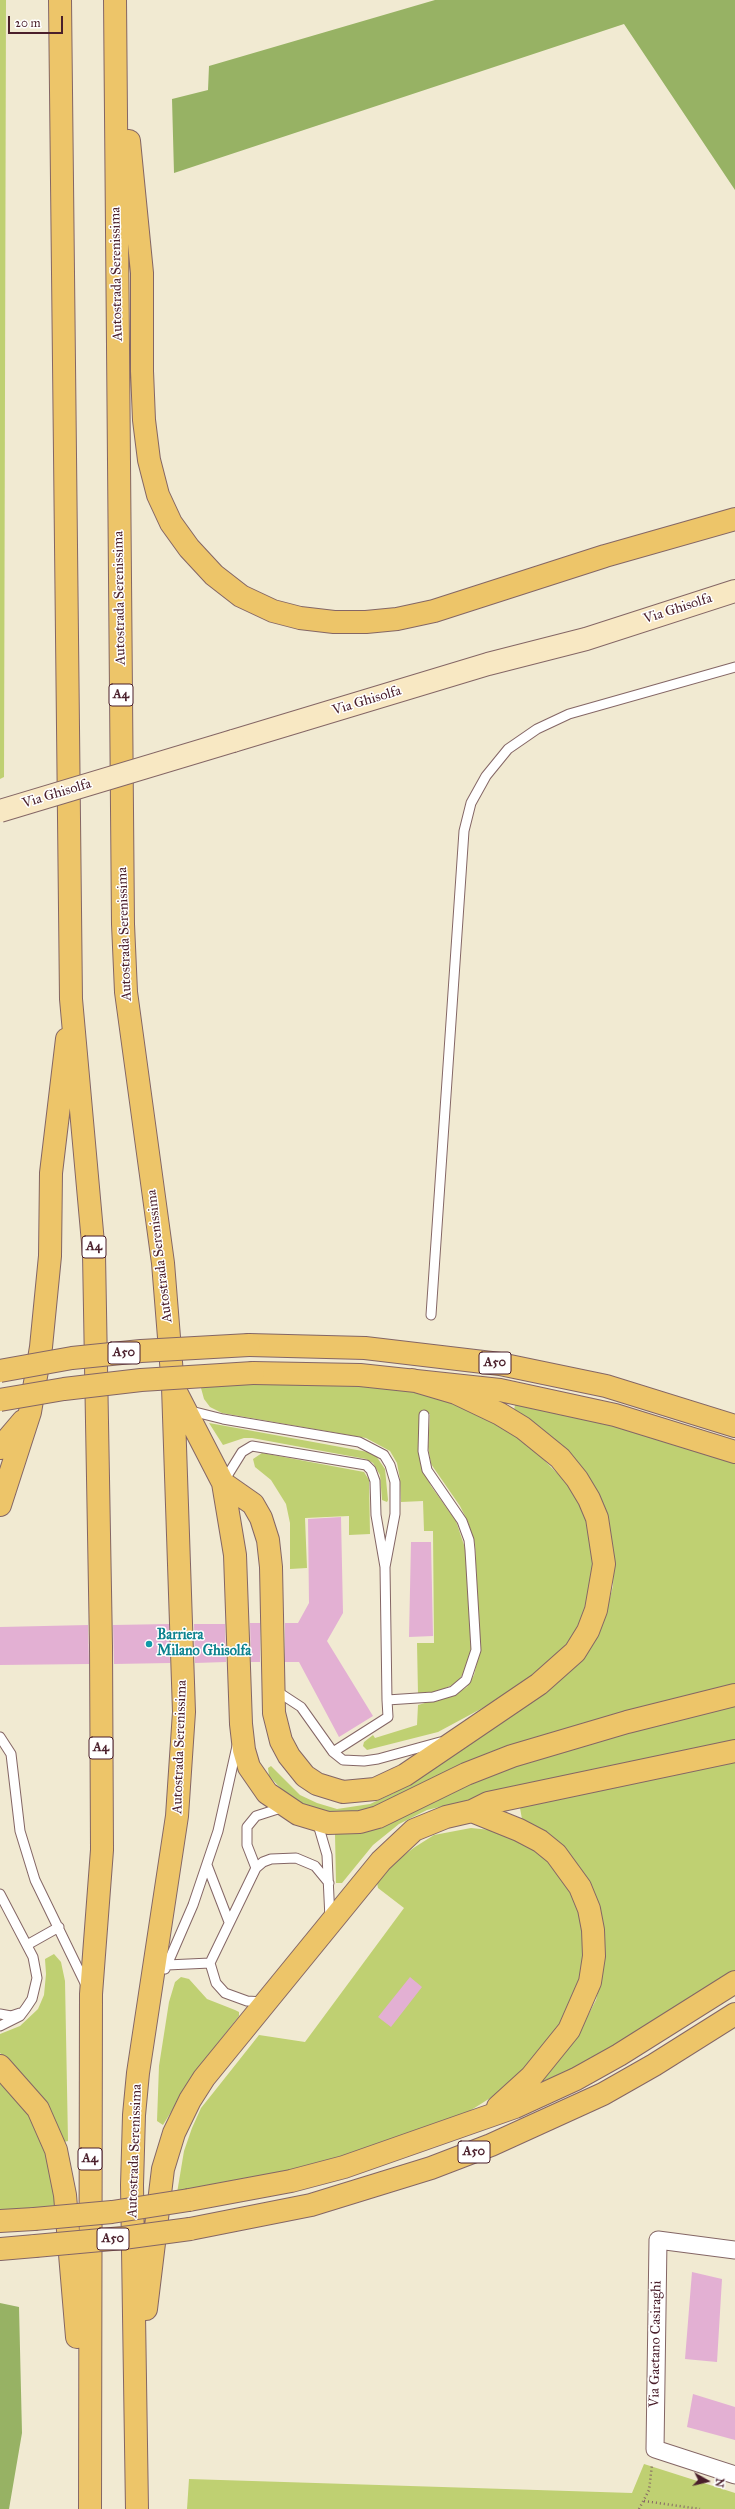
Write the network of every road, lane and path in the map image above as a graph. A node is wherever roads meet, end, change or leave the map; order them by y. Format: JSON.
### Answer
{"nodes":[{"id":1,"x":60,"y":0,"type":"edge"},
{"id":2,"x":115,"y":0,"type":"edge"},
{"id":3,"x":735,"y":519,"type":"edge"},
{"id":4,"x":735,"y":591,"type":"edge"},
{"id":5,"x":735,"y":667,"type":"edge"},
{"id":6,"x":0,"y":811,"type":"edge"},
{"id":7,"x":71,"y":998,"type":"junction"},
{"id":8,"x":431,"y":1315,"type":"dead end"},
{"id":9,"x":0,"y":1371,"type":"edge"},
{"id":10,"x":412,"y":1380,"type":"junction"},
{"id":11,"x":173,"y":1388,"type":"junction"},
{"id":12,"x":0,"y":1400,"type":"edge"},
{"id":13,"x":187,"y":1410,"type":"junction"},
{"id":14,"x":30,"y":1412,"type":"junction"},
{"id":15,"x":424,"y":1415,"type":"dead end"},
{"id":16,"x":735,"y":1426,"type":"edge"},
{"id":17,"x":0,"y":1448,"type":"edge"},
{"id":18,"x":735,"y":1452,"type":"edge"},
{"id":19,"x":223,"y":1483,"type":"junction"},
{"id":20,"x":0,"y":1505,"type":"edge"},
{"id":21,"x":385,"y":1567,"type":"junction"},
{"id":22,"x":273,"y":1689,"type":"junction"},
{"id":23,"x":735,"y":1695,"type":"edge"},
{"id":24,"x":387,"y":1700,"type":"junction"},
{"id":25,"x":241,"y":1724,"type":"junction"},
{"id":26,"x":463,"y":1736,"type":"junction"},
{"id":27,"x":0,"y":1737,"type":"edge"},
{"id":28,"x":735,"y":1751,"type":"edge"},
{"id":29,"x":333,"y":1752,"type":"junction"},
{"id":30,"x":285,"y":1807,"type":"junction"},
{"id":31,"x":472,"y":1811,"type":"junction"},
{"id":32,"x":316,"y":1821,"type":"junction"},
{"id":33,"x":207,"y":1865,"type":"junction"},
{"id":34,"x":256,"y":1868,"type":"junction"},
{"id":35,"x":329,"y":1883,"type":"junction"},
{"id":36,"x":0,"y":1894,"type":"edge"},
{"id":37,"x":229,"y":1922,"type":"junction"},
{"id":38,"x":330,"y":1924,"type":"junction"},
{"id":39,"x":59,"y":1927,"type":"junction"},
{"id":40,"x":27,"y":1945,"type":"junction"},
{"id":41,"x":210,"y":1963,"type":"junction"},
{"id":42,"x":167,"y":1965,"type":"junction"},
{"id":43,"x":735,"y":1982,"type":"edge"},
{"id":44,"x":151,"y":1993,"type":"junction"},
{"id":45,"x":90,"y":1994,"type":"junction"},
{"id":46,"x":266,"y":2002,"type":"junction"},
{"id":47,"x":26,"y":2008,"type":"junction"},
{"id":48,"x":0,"y":2014,"type":"edge"},
{"id":49,"x":735,"y":2014,"type":"edge"},
{"id":50,"x":0,"y":2026,"type":"edge"},
{"id":51,"x":0,"y":2066,"type":"edge"},
{"id":52,"x":484,"y":2117,"type":"junction"},
{"id":53,"x":0,"y":2221,"type":"edge"},
{"id":54,"x":0,"y":2249,"type":"edge"},
{"id":55,"x":735,"y":2250,"type":"edge"},
{"id":56,"x":136,"y":2384,"type":"junction"},
{"id":57,"x":655,"y":2449,"type":"junction"},
{"id":58,"x":89,"y":2468,"type":"junction"},
{"id":59,"x":735,"y":2475,"type":"edge"},
{"id":60,"x":644,"y":2500,"type":"junction"},
{"id":61,"x":90,"y":2509,"type":"edge"},
{"id":62,"x":137,"y":2509,"type":"edge"},
{"id":63,"x":639,"y":2509,"type":"edge"},
{"id":64,"x":700,"y":2509,"type":"edge"}],
"edges":[{"from":1,"to":7,"type":"highway","number":"A4"},
{"from":2,"to":3,"type":"highway"},
{"from":2,"to":11,"type":"highway","name":"Autostrada Serenissima","number":"A4"},
{"from":4,"to":6,"type":"street","name":"Via Ghisolfa","bridge":true},
{"from":5,"to":8,"type":"lane"},
{"from":7,"to":14,"type":"highway"},
{"from":7,"to":45,"type":"highway","number":"A4"},
{"from":9,"to":16,"type":"highway","number":"A50","bridge":true},
{"from":10,"to":12,"type":"highway","bridge":true},
{"from":10,"to":18,"type":"highway"},
{"from":10,"to":26,"type":"highway"},
{"from":11,"to":13,"type":"highway"},
{"from":11,"to":44,"type":"highway","name":"Autostrada Serenissima","number":"A4"},
{"from":13,"to":19,"type":"highway"},
{"from":13,"to":21,"type":"lane"},
{"from":14,"to":17,"type":"highway"},
{"from":14,"to":20,"type":"highway"},
{"from":15,"to":24,"type":"lane"},
{"from":19,"to":21,"type":"lane"},
{"from":19,"to":22,"type":"highway"},
{"from":19,"to":25,"type":"highway"},
{"from":21,"to":24,"type":"lane"},
{"from":22,"to":26,"type":"highway"},
{"from":22,"to":29,"type":"lane"},
{"from":23,"to":32,"type":"highway"},
{"from":24,"to":29,"type":"lane"},
{"from":25,"to":30,"type":"highway"},
{"from":25,"to":33,"type":"lane"},
{"from":26,"to":29,"type":"lane"},
{"from":27,"to":39,"type":"lane"},
{"from":28,"to":31,"type":"highway"},
{"from":30,"to":32,"type":"highway"},
{"from":30,"to":34,"type":"lane"},
{"from":31,"to":38,"type":"highway"},
{"from":31,"to":52,"type":"highway"},
{"from":32,"to":35,"type":"lane"},
{"from":33,"to":37,"type":"lane"},
{"from":33,"to":42,"type":"lane"},
{"from":34,"to":35,"type":"lane"},
{"from":34,"to":37,"type":"lane"},
{"from":35,"to":38,"type":"lane"},
{"from":36,"to":40,"type":"lane"},
{"from":37,"to":41,"type":"lane"},
{"from":38,"to":46,"type":"highway"},
{"from":39,"to":40,"type":"lane"},
{"from":39,"to":45,"type":"lane"},
{"from":40,"to":47,"type":"lane"},
{"from":41,"to":42,"type":"lane"},
{"from":41,"to":46,"type":"lane"},
{"from":42,"to":44,"type":"lane"},
{"from":43,"to":52,"type":"highway"},
{"from":44,"to":56,"type":"highway","name":"Autostrada Serenissima","number":"A4"},
{"from":45,"to":58,"type":"highway","number":"A4"},
{"from":46,"to":56,"type":"highway"},
{"from":47,"to":48,"type":"lane"},
{"from":47,"to":50,"type":"lane"},
{"from":49,"to":54,"type":"highway","number":"A50","bridge":true},
{"from":51,"to":58,"type":"highway"},
{"from":52,"to":53,"type":"highway","bridge":true},
{"from":55,"to":57,"type":"street","name":"Via Gaetano Casiraghi"},
{"from":56,"to":62,"type":"highway","name":"Autostrada Serenissima","number":"A4"},
{"from":57,"to":59,"type":"street"},
{"from":57,"to":60,"type":"path"},
{"from":58,"to":61,"type":"highway","number":"A4"},
{"from":60,"to":63,"type":"path"},
{"from":60,"to":64,"type":"path"}]}
